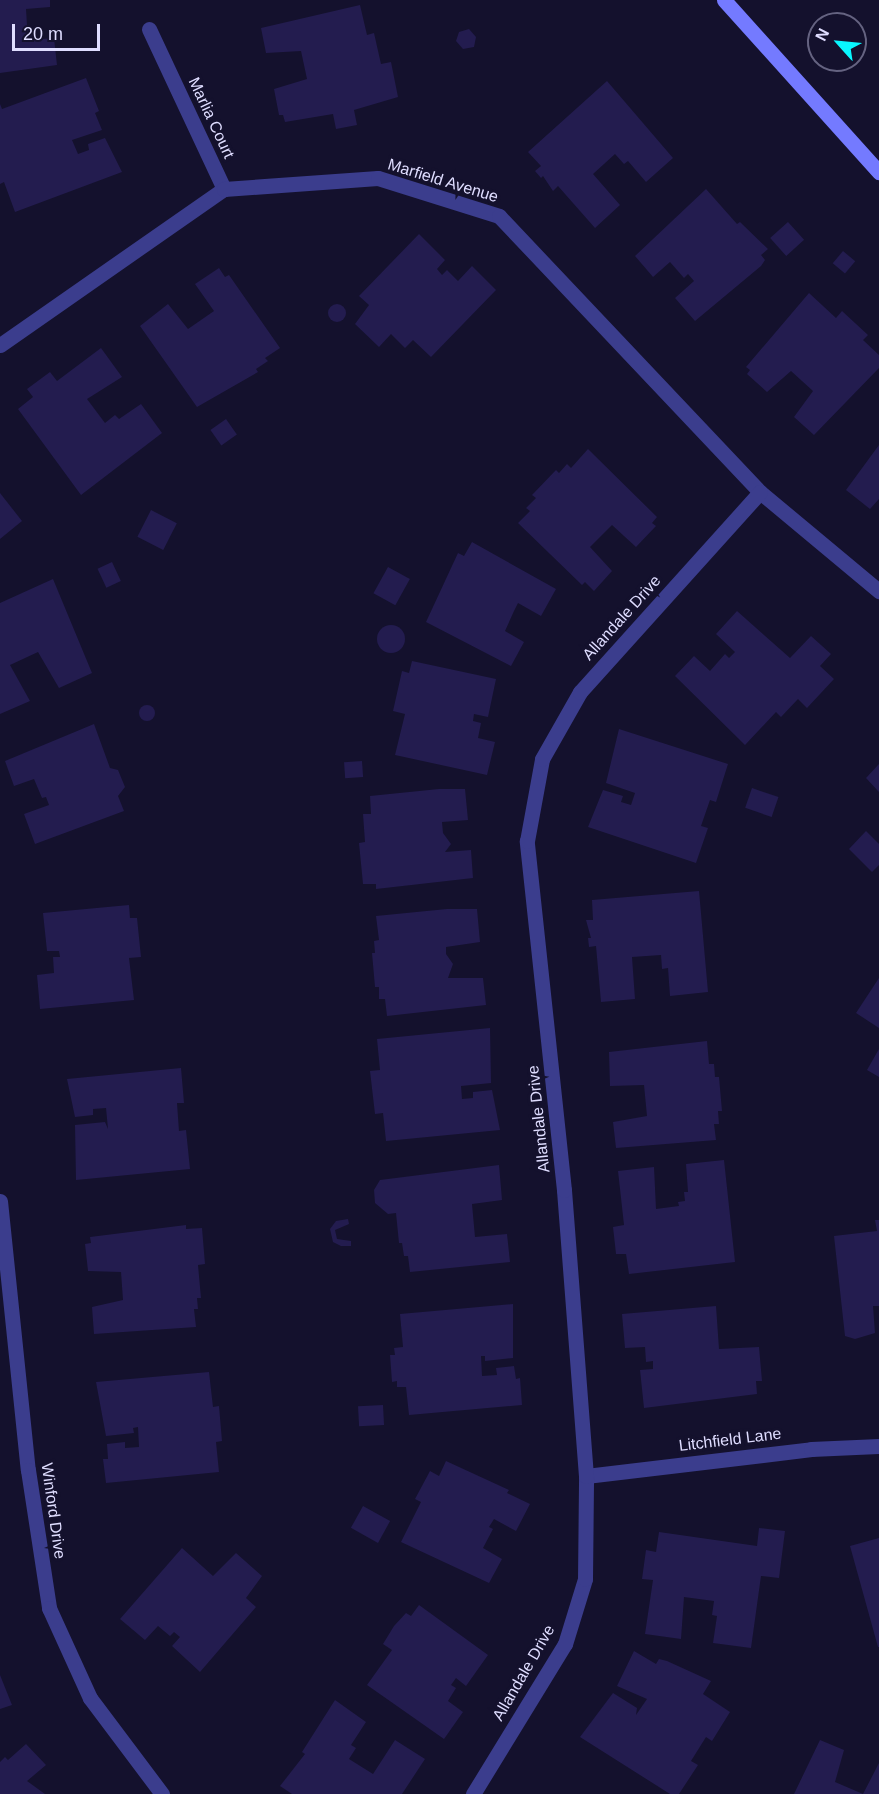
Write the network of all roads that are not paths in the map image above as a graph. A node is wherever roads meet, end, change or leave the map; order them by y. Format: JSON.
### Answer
{"nodes":[{"id":1,"x":724,"y":0,"type":"edge"},
{"id":2,"x":149,"y":29,"type":"dead end"},
{"id":3,"x":879,"y":172,"type":"edge"},
{"id":4,"x":224,"y":189,"type":"junction"},
{"id":5,"x":0,"y":345,"type":"edge"},
{"id":6,"x":760,"y":492,"type":"junction"},
{"id":7,"x":879,"y":591,"type":"edge"},
{"id":8,"x":0,"y":1201,"type":"edge"},
{"id":9,"x":879,"y":1446,"type":"edge"},
{"id":10,"x":586,"y":1476,"type":"junction"},
{"id":11,"x":162,"y":1794,"type":"edge"},
{"id":12,"x":472,"y":1794,"type":"edge"}],
"edges":[{"from":1,"to":3,"type":"main road"},
{"from":2,"to":4,"type":"street","name":"Marlia Court"},
{"from":4,"to":5,"type":"street"},
{"from":4,"to":6,"type":"street","name":"Marfield Avenue"},
{"from":6,"to":7,"type":"street","name":"Marfield Avenue"},
{"from":6,"to":10,"type":"street","name":"Allandale Drive"},
{"from":8,"to":11,"type":"street","name":"Winford Drive"},
{"from":9,"to":10,"type":"street","name":"Litchfield Lane"},
{"from":10,"to":12,"type":"street","name":"Allandale Drive"}]}
